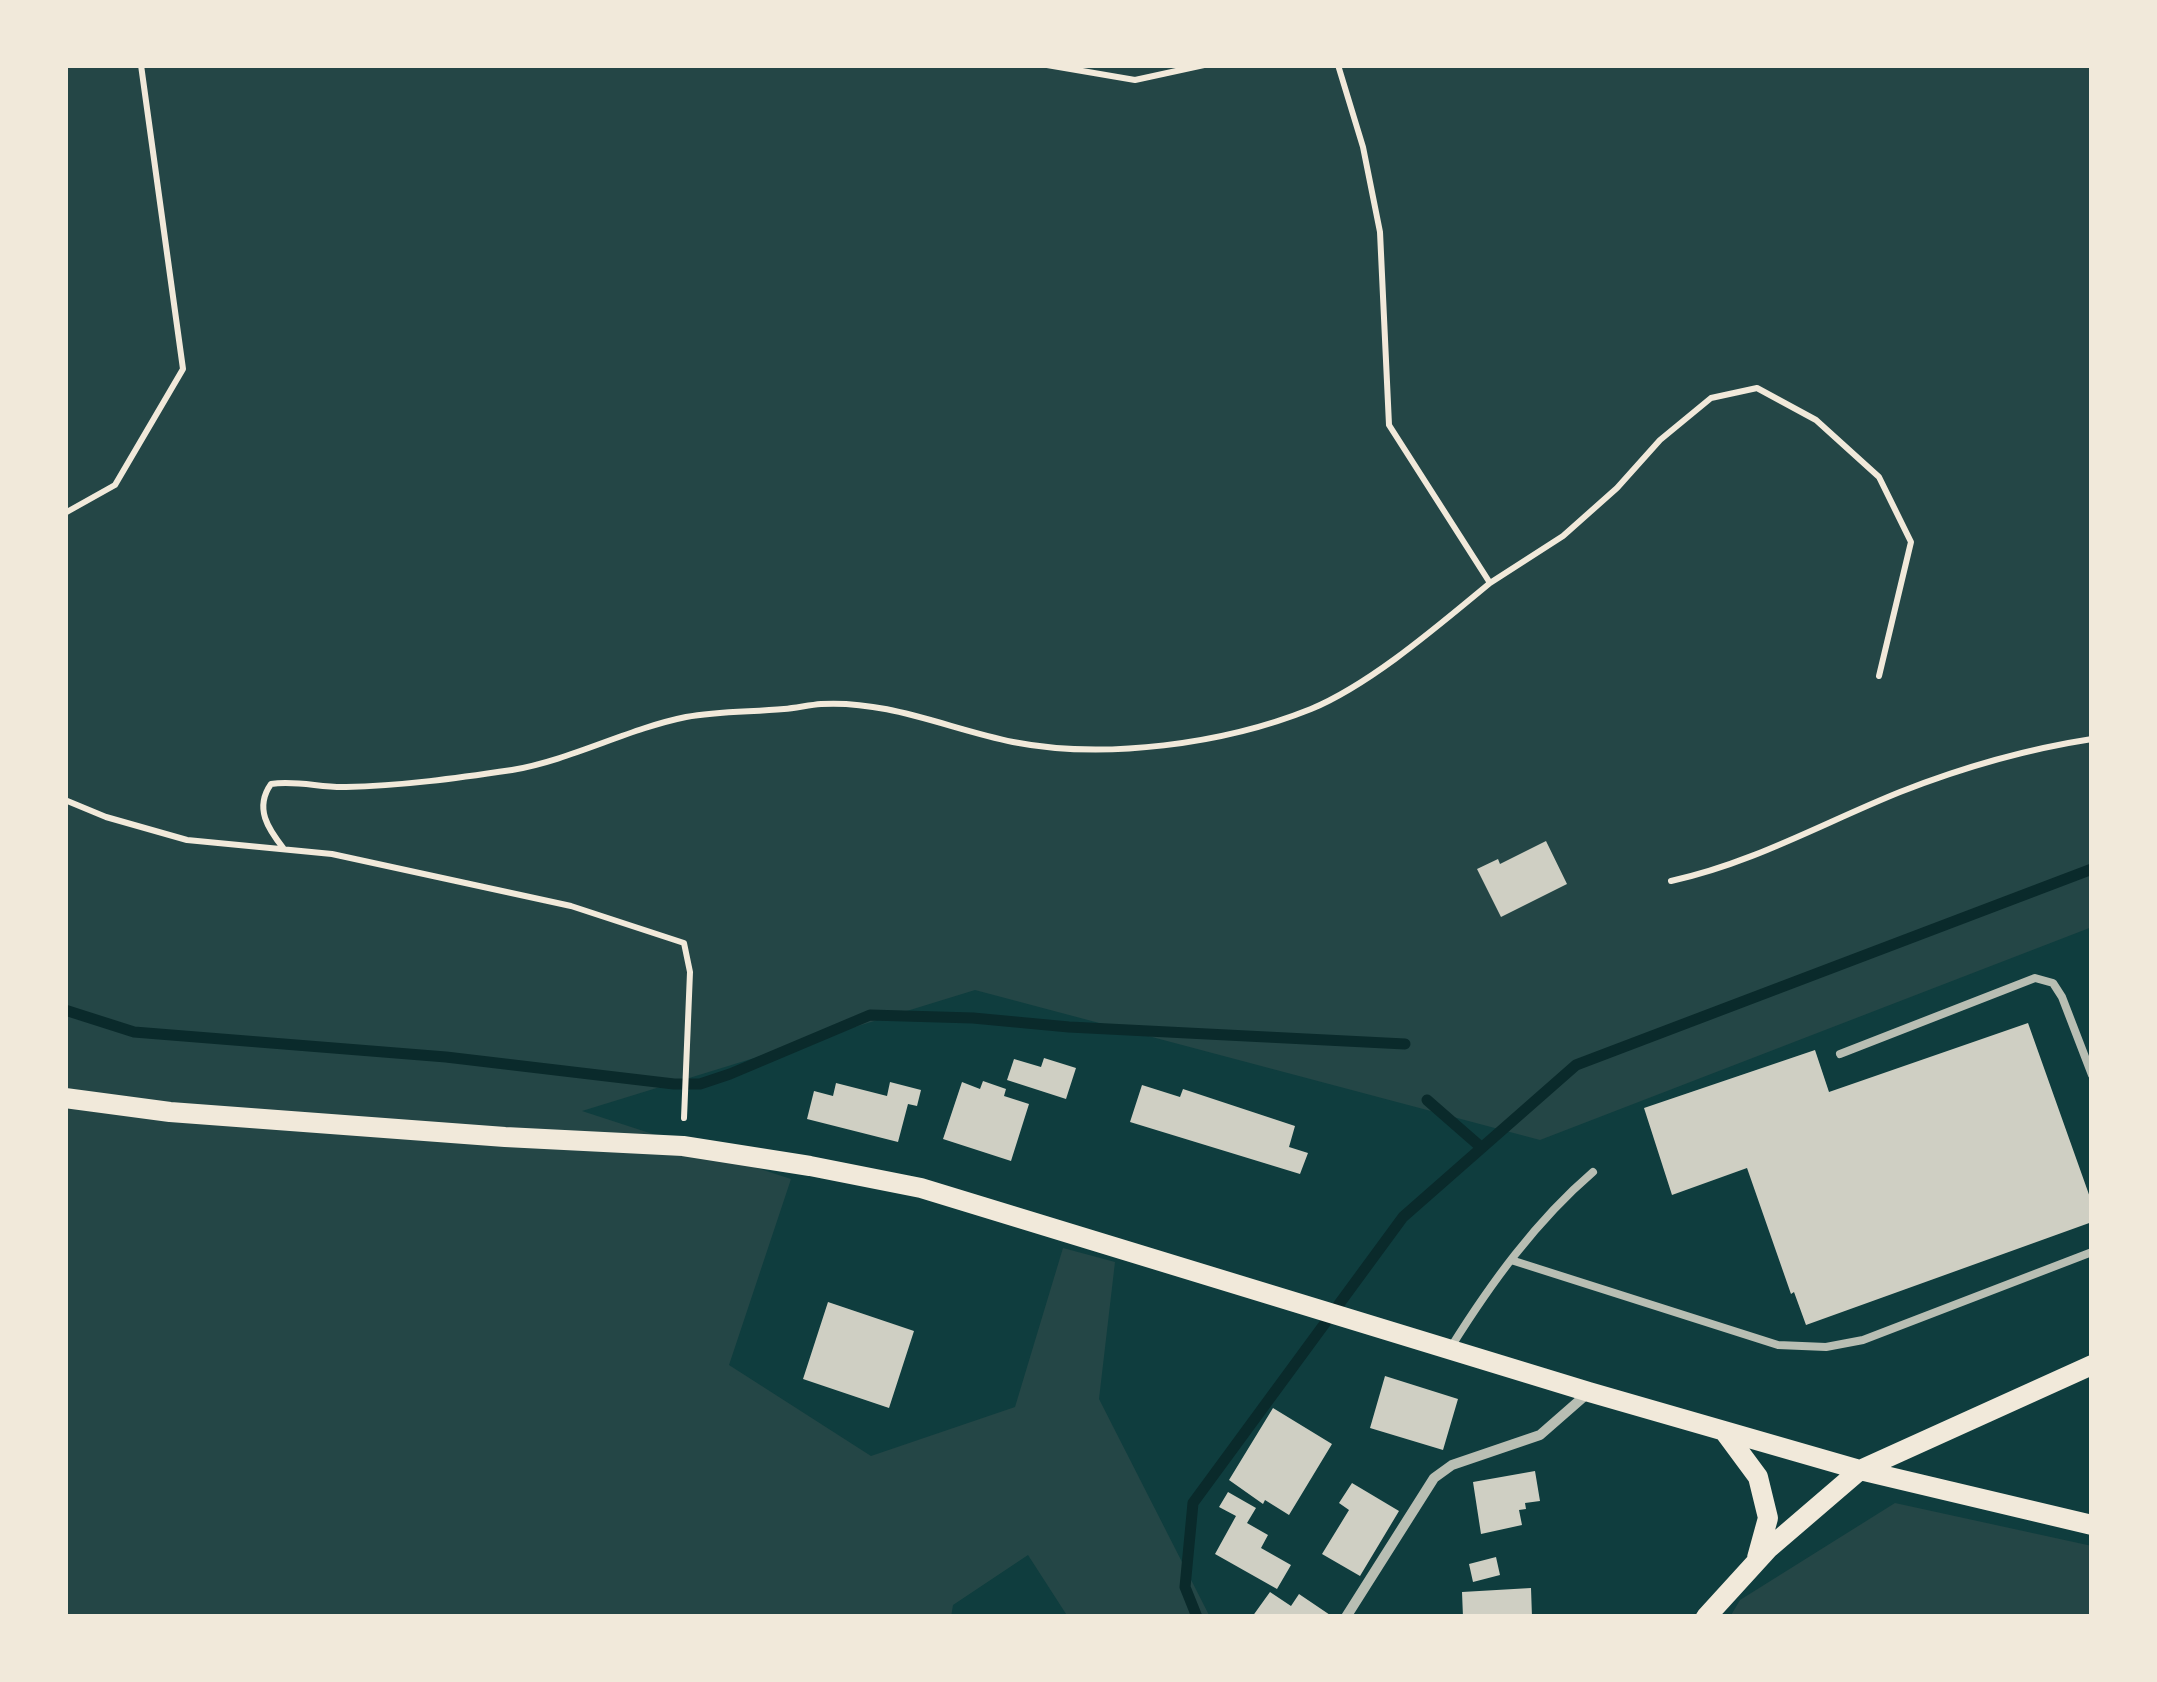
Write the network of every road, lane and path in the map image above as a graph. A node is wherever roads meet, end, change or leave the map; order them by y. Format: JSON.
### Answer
{"nodes":[{"id":1,"x":142,"y":65,"type":"edge"},
{"id":2,"x":1047,"y":65,"type":"edge"},
{"id":3,"x":1204,"y":65,"type":"edge"},
{"id":4,"x":1338,"y":65,"type":"edge"},
{"id":5,"x":65,"y":513,"type":"edge"},
{"id":6,"x":1490,"y":583,"type":"junction"},
{"id":7,"x":1879,"y":676,"type":"dead end"},
{"id":8,"x":2092,"y":739,"type":"edge"},
{"id":9,"x":65,"y":800,"type":"edge"},
{"id":10,"x":284,"y":849,"type":"junction"},
{"id":11,"x":1671,"y":880,"type":"dead end"},
{"id":12,"x":1840,"y":1054,"type":"dead end"},
{"id":13,"x":2092,"y":1075,"type":"edge"},
{"id":14,"x":685,"y":1093,"type":"dead end"},
{"id":15,"x":65,"y":1098,"type":"edge"},
{"id":16,"x":1593,"y":1172,"type":"dead end"},
{"id":17,"x":2092,"y":1252,"type":"edge"},
{"id":18,"x":1512,"y":1260,"type":"junction"},
{"id":19,"x":1449,"y":1350,"type":"junction"},
{"id":20,"x":2092,"y":1365,"type":"edge"},
{"id":21,"x":1588,"y":1392,"type":"junction"},
{"id":22,"x":1724,"y":1431,"type":"junction"},
{"id":23,"x":1860,"y":1470,"type":"junction"},
{"id":24,"x":2092,"y":1526,"type":"edge"},
{"id":25,"x":1757,"y":1560,"type":"junction"},
{"id":26,"x":1346,"y":1617,"type":"edge"},
{"id":27,"x":1706,"y":1617,"type":"edge"}],
"edges":[{"from":1,"to":5,"type":"path"},
{"from":2,"to":3,"type":"path"},
{"from":4,"to":6,"type":"path"},
{"from":6,"to":7,"type":"path"},
{"from":6,"to":10,"type":"path"},
{"from":8,"to":11,"type":"path"},
{"from":9,"to":10,"type":"path"},
{"from":10,"to":14,"type":"path"},
{"from":12,"to":13,"type":"lane"},
{"from":15,"to":19,"type":"main road"},
{"from":16,"to":18,"type":"lane"},
{"from":17,"to":18,"type":"lane"},
{"from":18,"to":19,"type":"lane"},
{"from":19,"to":21,"type":"main road"},
{"from":20,"to":23,"type":"main road"},
{"from":21,"to":22,"type":"main road"},
{"from":21,"to":26,"type":"street"},
{"from":22,"to":23,"type":"main road"},
{"from":22,"to":25,"type":"main road"},
{"from":23,"to":24,"type":"main road"},
{"from":23,"to":25,"type":"main road"},
{"from":25,"to":27,"type":"main road"}]}
